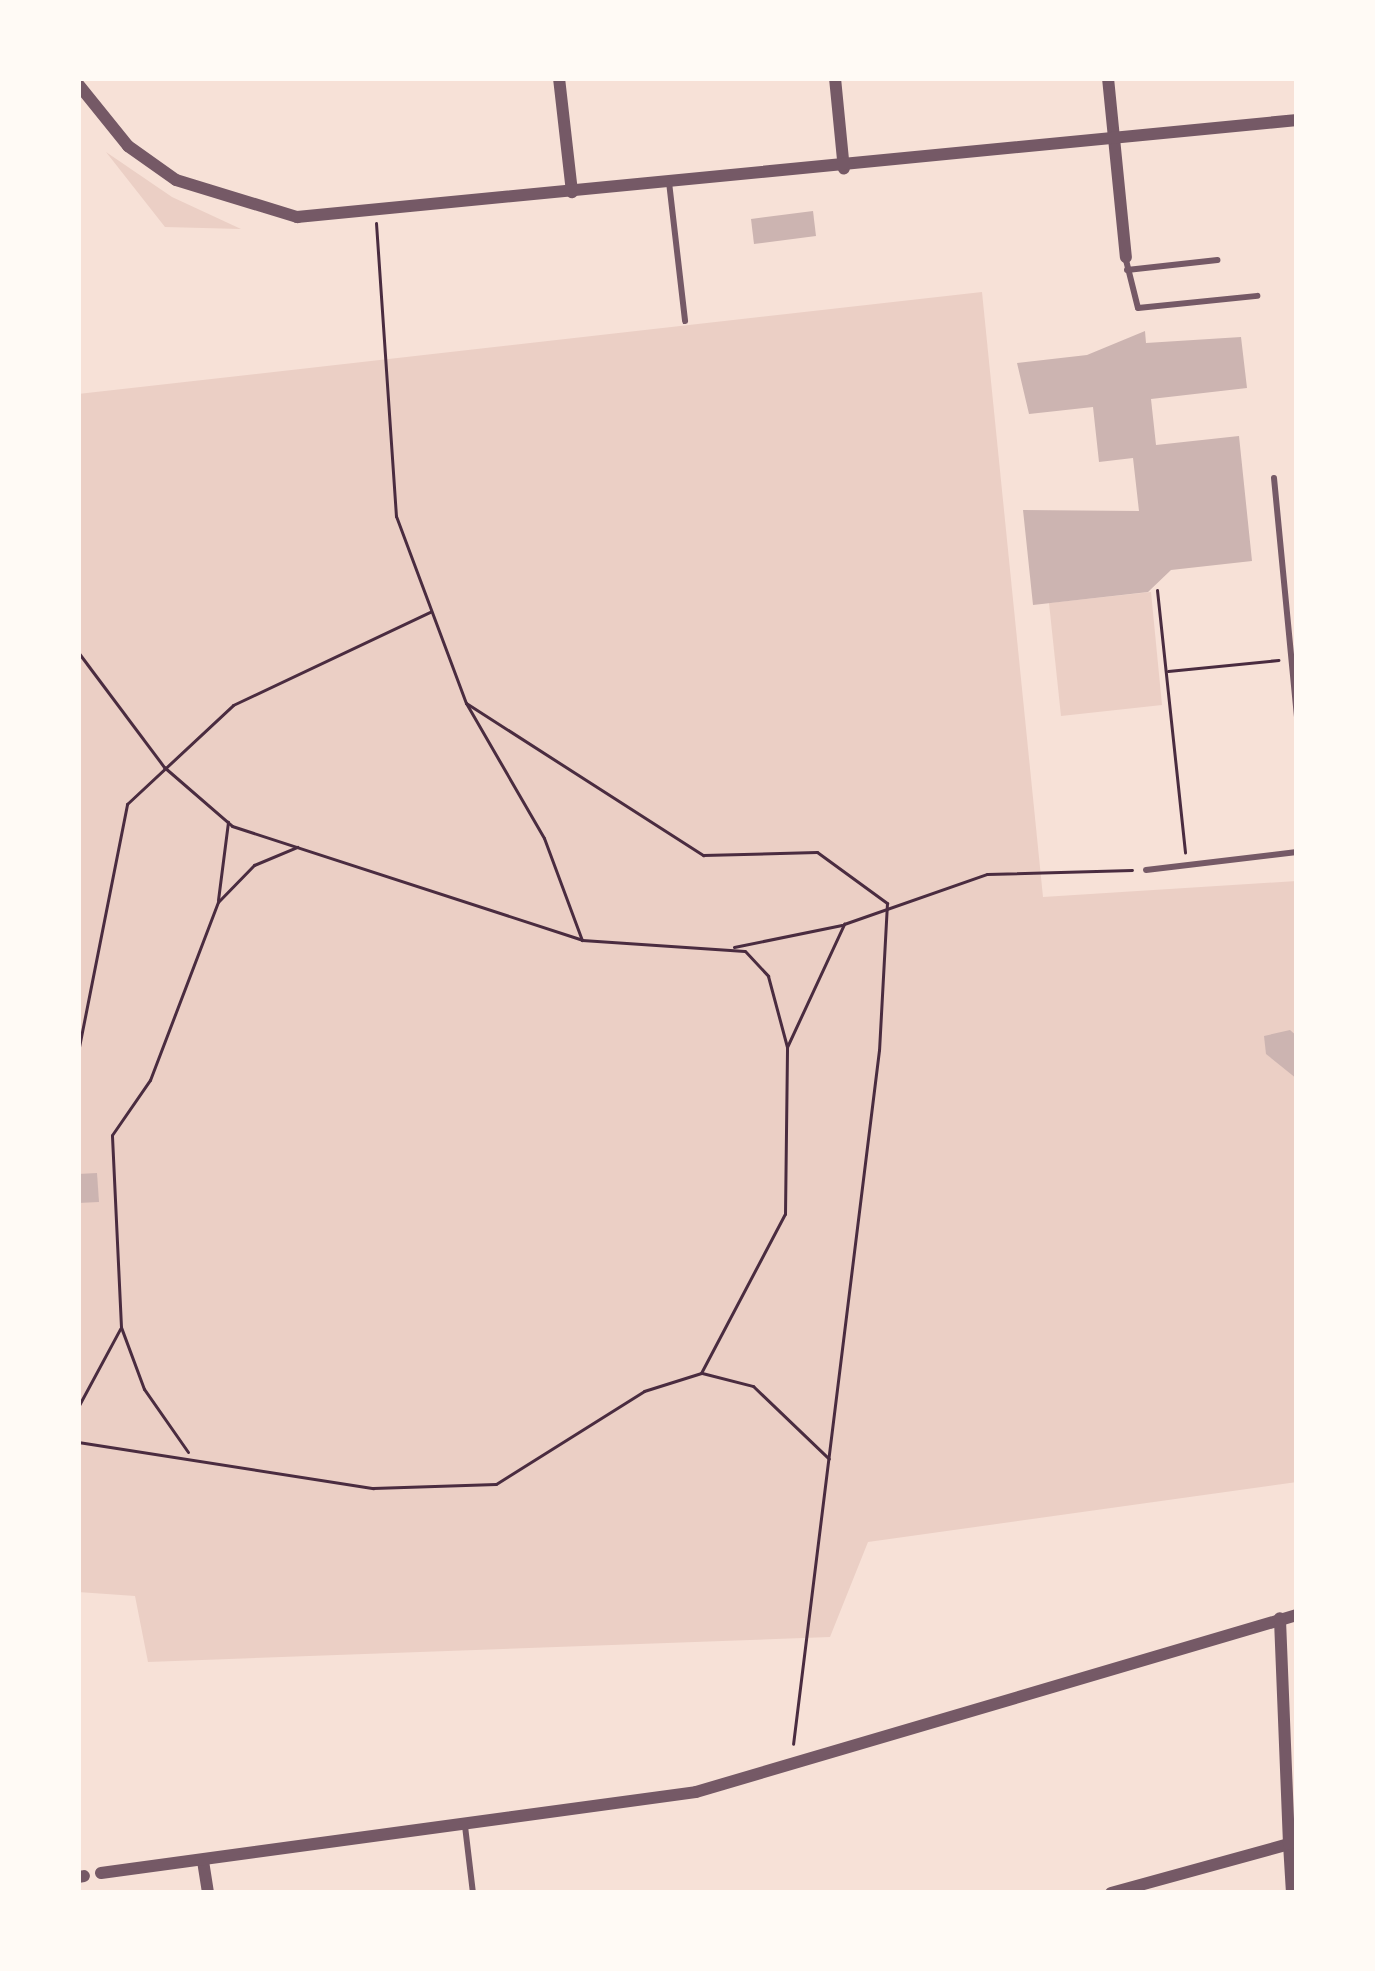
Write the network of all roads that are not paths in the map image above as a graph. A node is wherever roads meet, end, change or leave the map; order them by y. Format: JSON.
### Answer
{"nodes":[{"id":1,"x":559,"y":78,"type":"edge"},
{"id":2,"x":835,"y":78,"type":"edge"},
{"id":3,"x":1108,"y":78,"type":"edge"},
{"id":4,"x":78,"y":85,"type":"edge"},
{"id":5,"x":1297,"y":120,"type":"edge"},
{"id":6,"x":1114,"y":140,"type":"junction"},
{"id":7,"x":844,"y":169,"type":"junction"},
{"id":8,"x":669,"y":182,"type":"junction"},
{"id":9,"x":572,"y":191,"type":"junction"},
{"id":10,"x":1217,"y":260,"type":"dead end"},
{"id":11,"x":1126,"y":263,"type":"junction"},
{"id":12,"x":1256,"y":296,"type":"dead end"},
{"id":13,"x":686,"y":321,"type":"dead end"},
{"id":14,"x":1274,"y":478,"type":"dead end"},
{"id":15,"x":1297,"y":717,"type":"edge"},
{"id":16,"x":1297,"y":852,"type":"edge"},
{"id":17,"x":1146,"y":870,"type":"road end"},
{"id":18,"x":1297,"y":1615,"type":"edge"},
{"id":19,"x":1280,"y":1618,"type":"junction"},
{"id":20,"x":465,"y":1822,"type":"junction"},
{"id":21,"x":1288,"y":1844,"type":"junction"},
{"id":22,"x":203,"y":1861,"type":"junction"},
{"id":23,"x":101,"y":1874,"type":"joint"},
{"id":24,"x":81,"y":1876,"type":"edge"},
{"id":25,"x":208,"y":1893,"type":"edge"},
{"id":26,"x":473,"y":1893,"type":"edge"},
{"id":27,"x":1111,"y":1893,"type":"edge"},
{"id":28,"x":1292,"y":1893,"type":"edge"}],
"edges":[{"from":1,"to":9,"type":"street"},
{"from":2,"to":7,"type":"street"},
{"from":3,"to":6,"type":"street"},
{"from":4,"to":9,"type":"street"},
{"from":5,"to":6,"type":"street"},
{"from":6,"to":7,"type":"street"},
{"from":6,"to":11,"type":"street"},
{"from":7,"to":8,"type":"street"},
{"from":8,"to":9,"type":"street"},
{"from":8,"to":13,"type":"lane"},
{"from":10,"to":11,"type":"lane"},
{"from":11,"to":12,"type":"lane"},
{"from":14,"to":15,"type":"lane"},
{"from":16,"to":17,"type":"lane"},
{"from":18,"to":19,"type":"street"},
{"from":19,"to":20,"type":"street"},
{"from":19,"to":21,"type":"street"},
{"from":20,"to":22,"type":"street"},
{"from":20,"to":26,"type":"lane"},
{"from":21,"to":27,"type":"street"},
{"from":21,"to":28,"type":"street"},
{"from":22,"to":23,"type":"street"},
{"from":22,"to":25,"type":"street"},
{"from":23,"to":24,"type":"lane"}]}
